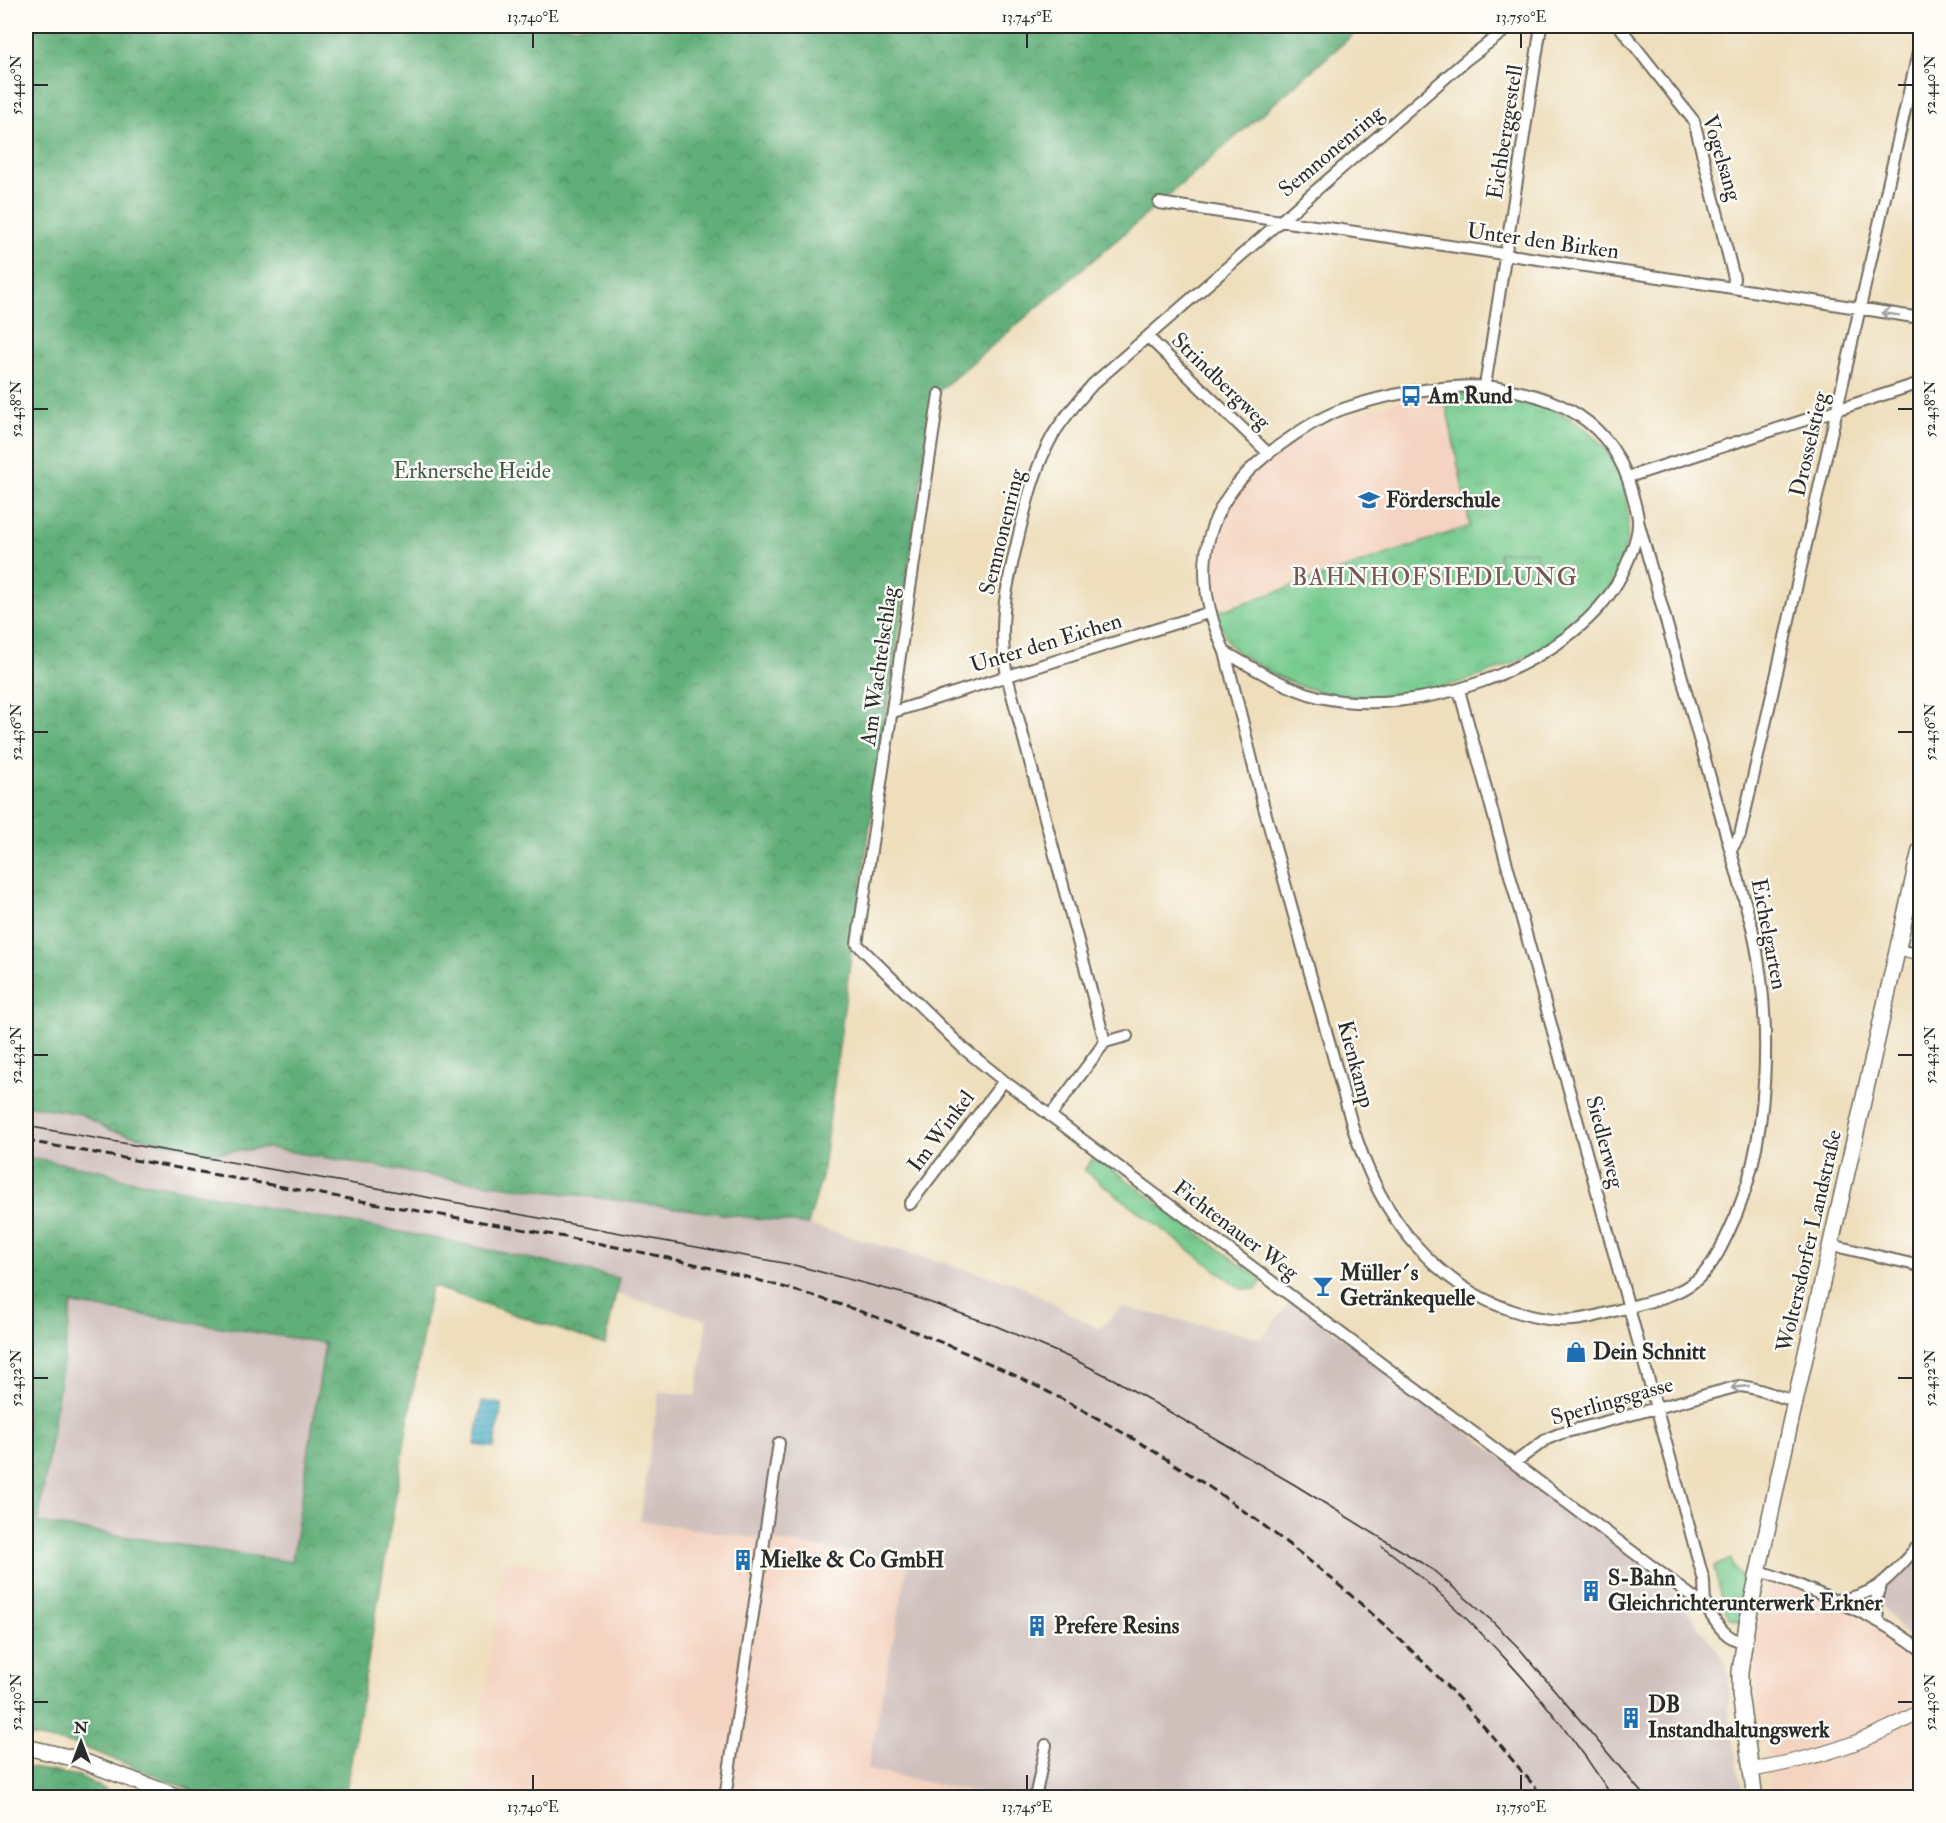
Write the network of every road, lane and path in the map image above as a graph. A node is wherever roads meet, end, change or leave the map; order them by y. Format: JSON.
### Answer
{"nodes":[{"id":1,"x":1511,"y":26,"type":"edge"},
{"id":2,"x":1541,"y":26,"type":"edge"},
{"id":3,"x":1619,"y":26,"type":"edge"},
{"id":4,"x":1920,"y":44,"type":"edge"},
{"id":5,"x":1159,"y":203,"type":"dead end"},
{"id":6,"x":1280,"y":220,"type":"junction"},
{"id":7,"x":1506,"y":256,"type":"junction"},
{"id":8,"x":1733,"y":288,"type":"junction"},
{"id":9,"x":1860,"y":309,"type":"junction"},
{"id":10,"x":1920,"y":318,"type":"edge"},
{"id":11,"x":1148,"y":337,"type":"junction"},
{"id":12,"x":1920,"y":383,"type":"edge"},
{"id":13,"x":1485,"y":386,"type":"junction"},
{"id":14,"x":939,"y":394,"type":"dead end"},
{"id":15,"x":1837,"y":410,"type":"junction"},
{"id":16,"x":1268,"y":453,"type":"junction"},
{"id":17,"x":1628,"y":477,"type":"junction"},
{"id":18,"x":1638,"y":521,"type":"junction"},
{"id":19,"x":1211,"y":612,"type":"junction"},
{"id":20,"x":1225,"y":652,"type":"junction"},
{"id":21,"x":1007,"y":676,"type":"junction"},
{"id":22,"x":1459,"y":690,"type":"junction"},
{"id":23,"x":893,"y":712,"type":"junction"},
{"id":24,"x":1731,"y":850,"type":"junction"},
{"id":25,"x":1920,"y":850,"type":"edge"},
{"id":26,"x":856,"y":944,"type":"joint"},
{"id":27,"x":1899,"y":950,"type":"junction"},
{"id":28,"x":1920,"y":955,"type":"edge"},
{"id":29,"x":1127,"y":1036,"type":"dead end"},
{"id":30,"x":1106,"y":1042,"type":"junction"},
{"id":31,"x":1004,"y":1081,"type":"junction"},
{"id":32,"x":1050,"y":1116,"type":"junction"},
{"id":33,"x":910,"y":1204,"type":"dead end"},
{"id":34,"x":1831,"y":1245,"type":"junction"},
{"id":35,"x":1920,"y":1266,"type":"edge"},
{"id":36,"x":1629,"y":1307,"type":"junction"},
{"id":37,"x":1795,"y":1401,"type":"junction"},
{"id":38,"x":1657,"y":1408,"type":"junction"},
{"id":39,"x":779,"y":1443,"type":"dead end"},
{"id":40,"x":1514,"y":1463,"type":"junction"},
{"id":41,"x":1920,"y":1544,"type":"edge"},
{"id":42,"x":1758,"y":1571,"type":"junction"},
{"id":43,"x":1881,"y":1585,"type":"junction"},
{"id":44,"x":1835,"y":1600,"type":"junction"},
{"id":45,"x":1705,"y":1606,"type":"junction"},
{"id":46,"x":1879,"y":1620,"type":"junction"},
{"id":47,"x":1744,"y":1642,"type":"junction"},
{"id":48,"x":1920,"y":1649,"type":"edge"},
{"id":49,"x":1920,"y":1713,"type":"edge"},
{"id":50,"x":1046,"y":1745,"type":"dead end"},
{"id":51,"x":26,"y":1747,"type":"edge"},
{"id":52,"x":1750,"y":1770,"type":"junction"},
{"id":53,"x":181,"y":1797,"type":"edge"},
{"id":54,"x":725,"y":1797,"type":"edge"},
{"id":55,"x":1035,"y":1797,"type":"edge"},
{"id":56,"x":1755,"y":1797,"type":"edge"}],
"edges":[{"from":1,"to":6,"type":"street","name":"Semnonenring"},
{"from":2,"to":7,"type":"street","name":"Eichberggestell"},
{"from":3,"to":8,"type":"street","name":"Vogelsang"},
{"from":4,"to":9,"type":"street","name":"Drosselstieg"},
{"from":5,"to":6,"type":"street","name":"Unter den Birken"},
{"from":6,"to":7,"type":"street","name":"Unter den Birken"},
{"from":6,"to":11,"type":"street","name":"Semnonenring"},
{"from":7,"to":8,"type":"street","name":"Unter den Birken"},
{"from":7,"to":13,"type":"street","name":"Eichberggestell"},
{"from":8,"to":9,"type":"street","name":"Unter den Birken"},
{"from":10,"to":9,"type":"street","name":"Unter den Birken","one_way":true},
{"from":9,"to":15,"type":"street","name":"Drosselstieg"},
{"from":11,"to":16,"type":"street","name":"Strindbergweg"},
{"from":11,"to":21,"type":"street","name":"Semnonenring"},
{"from":12,"to":15,"type":"street"},
{"from":13,"to":16,"type":"street"},
{"from":13,"to":17,"type":"street"},
{"from":14,"to":23,"type":"street","name":"Am Wachtelschlag"},
{"from":15,"to":17,"type":"street"},
{"from":15,"to":24,"type":"street","name":"Drosselstieg"},
{"from":16,"to":19,"type":"street"},
{"from":17,"to":18,"type":"street"},
{"from":18,"to":22,"type":"street"},
{"from":18,"to":24,"type":"street","name":"Eichelgarten"},
{"from":19,"to":20,"type":"street"},
{"from":19,"to":21,"type":"street","name":"Unter den Eichen"},
{"from":20,"to":22,"type":"street"},
{"from":20,"to":36,"type":"street","name":"Kienkamp"},
{"from":21,"to":23,"type":"street","name":"Unter den Eichen"},
{"from":21,"to":30,"type":"street","name":"Semnonenring"},
{"from":22,"to":36,"type":"street","name":"Siedlerweg"},
{"from":23,"to":26,"type":"street","name":"Am Wachtelschlag"},
{"from":24,"to":36,"type":"street","name":"Eichelgarten"},
{"from":25,"to":27,"type":"main road","name":"Woltersdorfer Landstraße"},
{"from":26,"to":31,"type":"street","name":"Fichtenauer Weg"},
{"from":27,"to":28,"type":"street"},
{"from":27,"to":34,"type":"main road","name":"Woltersdorfer Landstraße"},
{"from":29,"to":30,"type":"street"},
{"from":30,"to":32,"type":"street"},
{"from":31,"to":32,"type":"street","name":"Fichtenauer Weg"},
{"from":31,"to":33,"type":"street","name":"Im Winkel"},
{"from":32,"to":40,"type":"street","name":"Fichtenauer Weg"},
{"from":34,"to":35,"type":"street"},
{"from":34,"to":37,"type":"main road","name":"Woltersdorfer Landstraße"},
{"from":36,"to":38,"type":"street","name":"Siedlerweg"},
{"from":37,"to":38,"type":"street","name":"Sperlingsgasse","one_way":true},
{"from":37,"to":42,"type":"main road","name":"Woltersdorfer Landstraße"},
{"from":38,"to":40,"type":"street","name":"Sperlingsgasse"},
{"from":38,"to":45,"type":"street","name":"Siedlerweg"},
{"from":39,"to":54,"type":"street"},
{"from":40,"to":45,"type":"street","name":"Fichtenauer Weg"},
{"from":41,"to":43,"type":"street"},
{"from":42,"to":44,"type":"street"},
{"from":42,"to":47,"type":"main road","name":"Woltersdorfer Landstraße"},
{"from":43,"to":44,"type":"street"},
{"from":43,"to":46,"type":"street"},
{"from":44,"to":46,"type":"street"},
{"from":45,"to":47,"type":"street","name":"Fichtenauer Weg"},
{"from":46,"to":48,"type":"street"},
{"from":47,"to":52,"type":"main road","name":"Woltersdorfer Landstraße"},
{"from":49,"to":52,"type":"street"},
{"from":50,"to":55,"type":"street"},
{"from":51,"to":53,"type":"main road"},
{"from":52,"to":56,"type":"main road","name":"Woltersdorfer Landstraße"}]}
